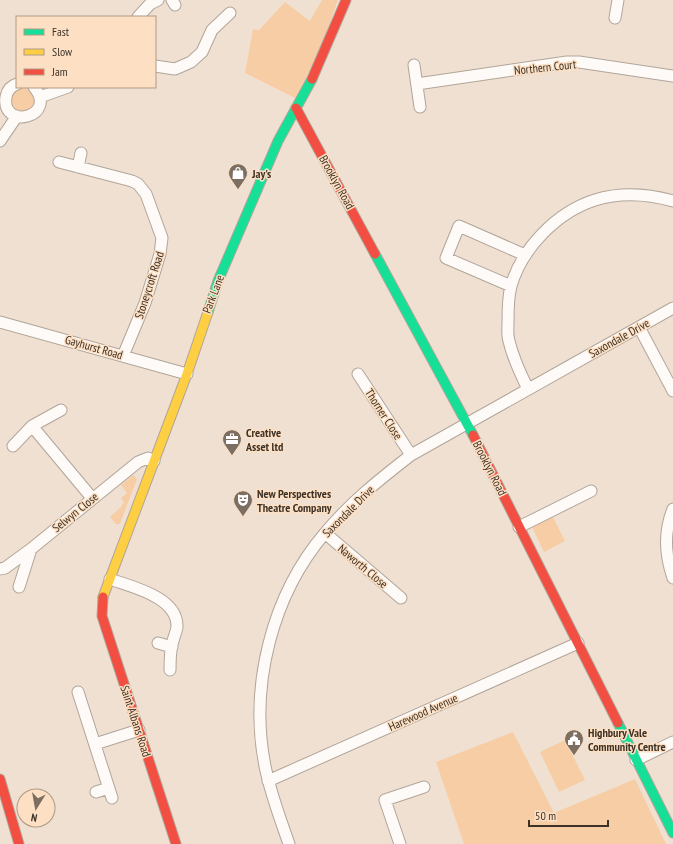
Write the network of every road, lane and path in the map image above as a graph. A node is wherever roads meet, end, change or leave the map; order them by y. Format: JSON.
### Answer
{"nodes":[{"id":1,"x":158,"y":0,"type":"edge"},
{"id":2,"x":346,"y":0,"type":"edge"},
{"id":3,"x":618,"y":0,"type":"edge"},
{"id":4,"x":230,"y":13,"type":"dead end"},
{"id":5,"x":139,"y":16,"type":"edge"},
{"id":6,"x":615,"y":18,"type":"dead end"},
{"id":7,"x":414,"y":65,"type":"dead end"},
{"id":8,"x":156,"y":66,"type":"edge"},
{"id":9,"x":673,"y":76,"type":"edge"},
{"id":10,"x":417,"y":84,"type":"junction"},
{"id":11,"x":16,"y":85,"type":"edge"},
{"id":12,"x":66,"y":88,"type":"edge"},
{"id":13,"x":37,"y":92,"type":"edge"},
{"id":14,"x":3,"y":105,"type":"edge"},
{"id":15,"x":420,"y":106,"type":"dead end"},
{"id":16,"x":296,"y":108,"type":"junction"},
{"id":17,"x":17,"y":116,"type":"junction"},
{"id":18,"x":0,"y":141,"type":"edge"},
{"id":19,"x":81,"y":153,"type":"dead end"},
{"id":20,"x":59,"y":162,"type":"dead end"},
{"id":21,"x":78,"y":167,"type":"junction"},
{"id":22,"x":673,"y":202,"type":"edge"},
{"id":23,"x":525,"y":255,"type":"junction"},
{"id":24,"x":511,"y":286,"type":"junction"},
{"id":25,"x":673,"y":308,"type":"edge"},
{"id":26,"x":0,"y":322,"type":"edge"},
{"id":27,"x":639,"y":327,"type":"junction"},
{"id":28,"x":123,"y":356,"type":"junction"},
{"id":29,"x":187,"y":374,"type":"junction"},
{"id":30,"x":358,"y":374,"type":"dead end"},
{"id":31,"x":528,"y":389,"type":"junction"},
{"id":32,"x":673,"y":391,"type":"edge"},
{"id":33,"x":61,"y":410,"type":"dead end"},
{"id":34,"x":467,"y":422,"type":"junction"},
{"id":35,"x":32,"y":426,"type":"junction"},
{"id":36,"x":13,"y":446,"type":"dead end"},
{"id":37,"x":411,"y":455,"type":"junction"},
{"id":38,"x":154,"y":460,"type":"junction"},
{"id":39,"x":590,"y":491,"type":"dead end"},
{"id":40,"x":92,"y":498,"type":"junction"},
{"id":41,"x":673,"y":509,"type":"edge"},
{"id":42,"x":519,"y":526,"type":"junction"},
{"id":43,"x":324,"y":533,"type":"junction"},
{"id":44,"x":31,"y":549,"type":"junction"},
{"id":45,"x":0,"y":569,"type":"edge"},
{"id":46,"x":673,"y":578,"type":"edge"},
{"id":47,"x":110,"y":579,"type":"junction"},
{"id":48,"x":19,"y":587,"type":"dead end"},
{"id":49,"x":103,"y":598,"type":"joint"},
{"id":50,"x":402,"y":598,"type":"dead end"},
{"id":51,"x":578,"y":642,"type":"junction"},
{"id":52,"x":158,"y":643,"type":"dead end"},
{"id":53,"x":172,"y":647,"type":"junction"},
{"id":54,"x":170,"y":670,"type":"dead end"},
{"id":55,"x":78,"y":692,"type":"dead end"},
{"id":56,"x":139,"y":730,"type":"junction"},
{"id":57,"x":673,"y":742,"type":"edge"},
{"id":58,"x":95,"y":744,"type":"junction"},
{"id":59,"x":636,"y":760,"type":"junction"},
{"id":60,"x":0,"y":779,"type":"edge"},
{"id":61,"x":268,"y":781,"type":"junction"},
{"id":62,"x":424,"y":787,"type":"dead end"},
{"id":63,"x":96,"y":792,"type":"dead end"},
{"id":64,"x":673,"y":833,"type":"edge"},
{"id":65,"x":19,"y":844,"type":"edge"},
{"id":66,"x":176,"y":844,"type":"edge"},
{"id":67,"x":289,"y":844,"type":"edge"},
{"id":68,"x":400,"y":844,"type":"edge"}],
"edges":[{"from":1,"to":5,"type":"street"},
{"from":2,"to":16,"type":"street","name":"Park Lane"},
{"from":3,"to":6,"type":"street"},
{"from":4,"to":8,"type":"street"},
{"from":7,"to":10,"type":"street"},
{"from":9,"to":10,"type":"street","name":"Northern Court"},
{"from":10,"to":15,"type":"street"},
{"from":11,"to":14,"type":"street"},
{"from":12,"to":13,"type":"street"},
{"from":13,"to":17,"type":"street"},
{"from":14,"to":17,"type":"street"},
{"from":16,"to":29,"type":"street","name":"Park Lane"},
{"from":16,"to":34,"type":"street","name":"Brooklyn Road"},
{"from":17,"to":18,"type":"street"},
{"from":19,"to":21,"type":"street"},
{"from":20,"to":21,"type":"street","name":"Stoneycroft Road"},
{"from":21,"to":28,"type":"street","name":"Stoneycroft Road"},
{"from":22,"to":23,"type":"street"},
{"from":23,"to":24,"type":"street"},
{"from":23,"to":24,"type":"street"},
{"from":24,"to":31,"type":"street"},
{"from":25,"to":27,"type":"street","name":"Saxondale Drive"},
{"from":26,"to":28,"type":"street","name":"Gayhurst Road"},
{"from":27,"to":31,"type":"street","name":"Saxondale Drive"},
{"from":27,"to":32,"type":"street"},
{"from":28,"to":29,"type":"street","name":"Gayhurst Road"},
{"from":29,"to":38,"type":"street","name":"Park Lane"},
{"from":30,"to":37,"type":"street","name":"Thorner Close"},
{"from":31,"to":34,"type":"street","name":"Saxondale Drive"},
{"from":33,"to":35,"type":"street"},
{"from":34,"to":37,"type":"street","name":"Saxondale Drive"},
{"from":34,"to":42,"type":"street","name":"Brooklyn Road"},
{"from":35,"to":36,"type":"street"},
{"from":35,"to":40,"type":"street"},
{"from":37,"to":43,"type":"street","name":"Saxondale Drive"},
{"from":38,"to":40,"type":"street","name":"Selwyn Close"},
{"from":38,"to":47,"type":"street","name":"Park Lane"},
{"from":39,"to":42,"type":"street"},
{"from":40,"to":44,"type":"street","name":"Selwyn Close"},
{"from":41,"to":46,"type":"street"},
{"from":42,"to":51,"type":"street","name":"Brooklyn Road"},
{"from":43,"to":50,"type":"street","name":"Naworth Close"},
{"from":43,"to":61,"type":"street","name":"Saxondale Drive"},
{"from":44,"to":45,"type":"street","name":"Selwyn Close"},
{"from":44,"to":48,"type":"street"},
{"from":47,"to":49,"type":"street","name":"Park Lane"},
{"from":47,"to":53,"type":"street"},
{"from":49,"to":56,"type":"street","name":"Saint Albans Road"},
{"from":51,"to":59,"type":"street","name":"Brooklyn Road"},
{"from":51,"to":61,"type":"street","name":"Harewood Avenue"},
{"from":52,"to":53,"type":"street"},
{"from":53,"to":54,"type":"street"},
{"from":55,"to":58,"type":"street"},
{"from":56,"to":58,"type":"street"},
{"from":56,"to":66,"type":"street","name":"Saint Albans Road"},
{"from":57,"to":59,"type":"street"},
{"from":58,"to":63,"type":"street"},
{"from":59,"to":64,"type":"street","name":"Brooklyn Road"},
{"from":60,"to":65,"type":"street"},
{"from":61,"to":67,"type":"street","name":"Saxondale Drive"},
{"from":62,"to":68,"type":"street"}]}
